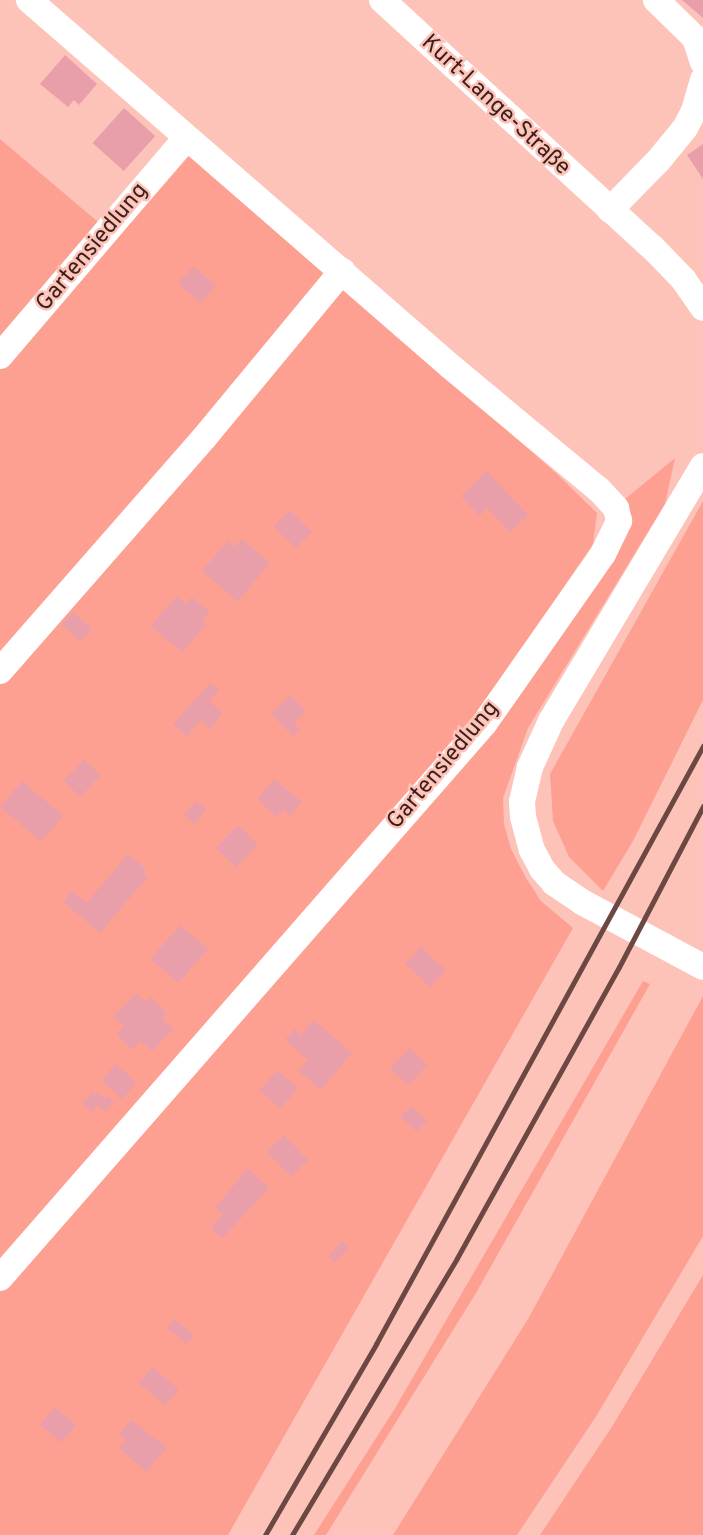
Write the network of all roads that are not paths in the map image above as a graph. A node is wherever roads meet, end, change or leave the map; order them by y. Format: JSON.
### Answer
{"nodes":[{"id":1,"x":29,"y":0,"type":"edge"},
{"id":2,"x":382,"y":0,"type":"edge"},
{"id":3,"x":656,"y":0,"type":"edge"},
{"id":4,"x":703,"y":62,"type":"edge"},
{"id":5,"x":703,"y":79,"type":"edge"},
{"id":6,"x":186,"y":138,"type":"junction"},
{"id":7,"x":610,"y":210,"type":"junction"},
{"id":8,"x":342,"y":271,"type":"junction"},
{"id":9,"x":703,"y":308,"type":"edge"},
{"id":10,"x":0,"y":356,"type":"edge"},
{"id":11,"x":703,"y":466,"type":"edge"},
{"id":12,"x":0,"y":671,"type":"edge"},
{"id":13,"x":703,"y":967,"type":"edge"},
{"id":14,"x":0,"y":1278,"type":"edge"}],
"edges":[{"from":1,"to":6,"type":"street","name":"Gartensiedlung"},
{"from":2,"to":7,"type":"street","name":"Kurt-Lange-Straße"},
{"from":3,"to":4,"type":"street"},
{"from":5,"to":7,"type":"street"},
{"from":6,"to":8,"type":"street","name":"Gartensiedlung"},
{"from":6,"to":10,"type":"street","name":"Gartensiedlung"},
{"from":7,"to":9,"type":"street","name":"Kurt-Lange-Straße"},
{"from":8,"to":12,"type":"street"},
{"from":8,"to":14,"type":"street","name":"Gartensiedlung"},
{"from":11,"to":13,"type":"street"}]}
